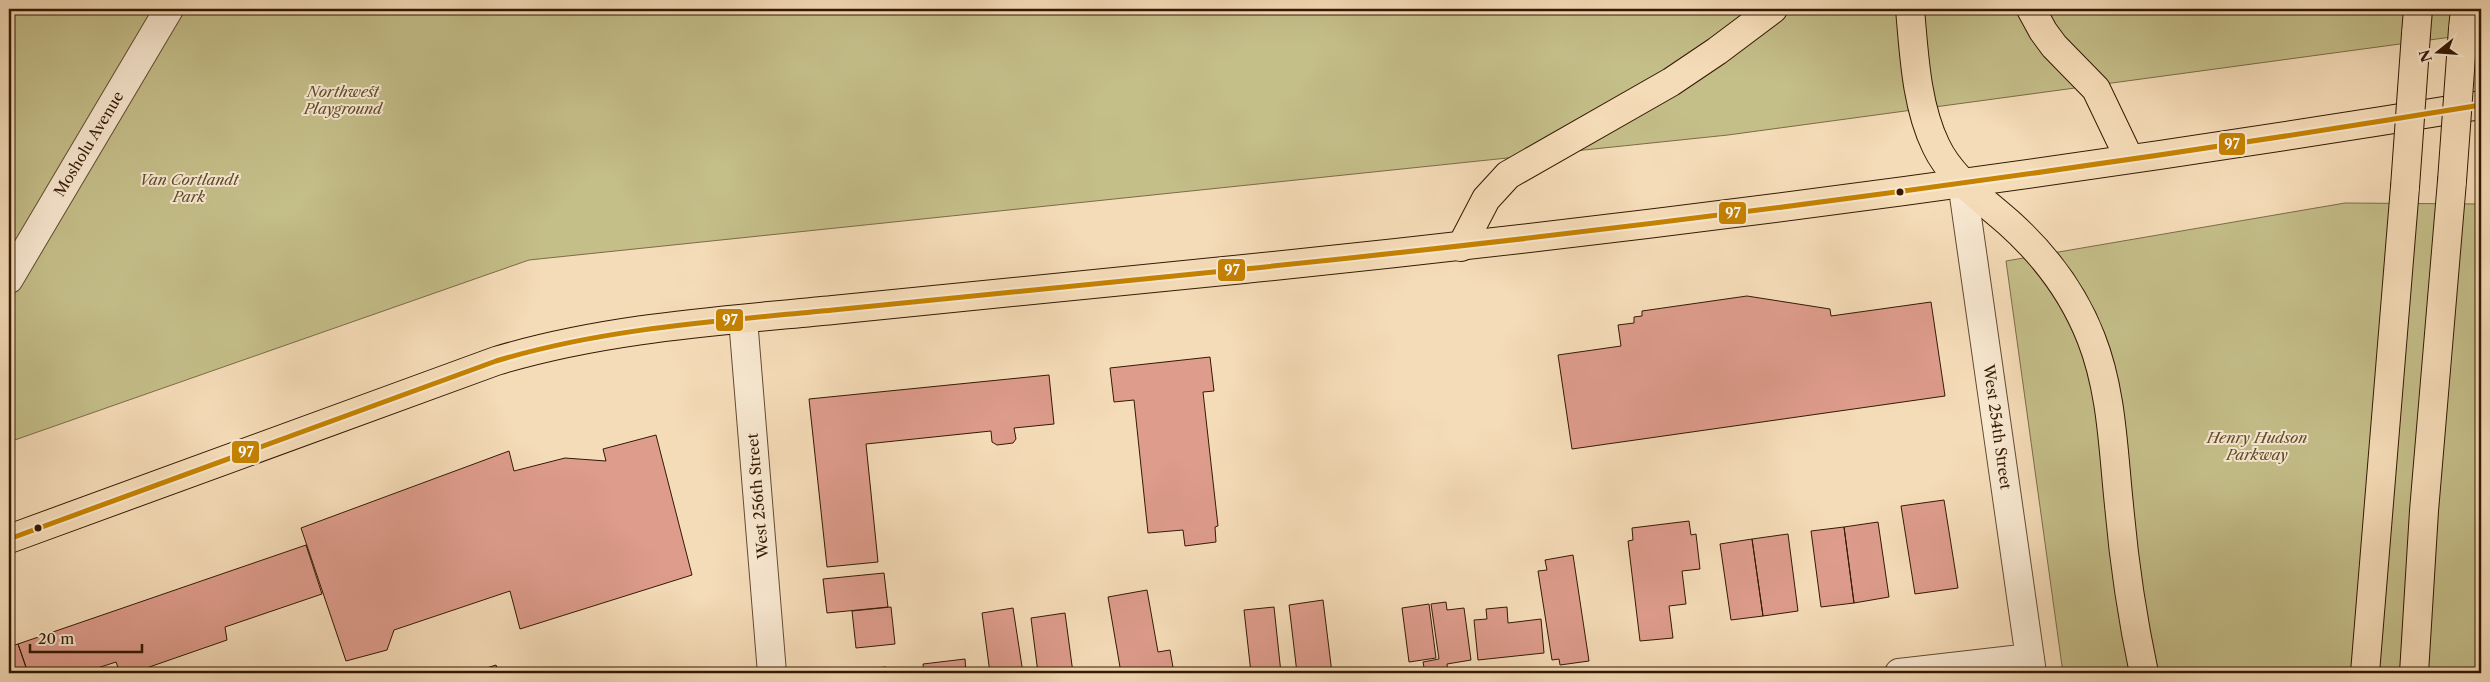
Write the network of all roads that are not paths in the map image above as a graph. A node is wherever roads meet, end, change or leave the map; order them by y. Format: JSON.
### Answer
{"nodes":[{"id":1,"x":169,"y":9,"type":"edge"},
{"id":2,"x":1772,"y":9,"type":"edge"},
{"id":3,"x":1910,"y":9,"type":"edge"},
{"id":4,"x":2031,"y":9,"type":"edge"},
{"id":5,"x":2416,"y":17,"type":"edge"},
{"id":6,"x":2464,"y":19,"type":"edge"},
{"id":7,"x":2481,"y":105,"type":"edge"},
{"id":8,"x":2129,"y":158,"type":"junction"},
{"id":9,"x":1962,"y":182,"type":"junction"},
{"id":10,"x":1461,"y":247,"type":"junction"},
{"id":11,"x":9,"y":279,"type":"edge"},
{"id":12,"x":743,"y":319,"type":"junction"},
{"id":13,"x":9,"y":539,"type":"edge"},
{"id":14,"x":2031,"y":666,"type":"edge"},
{"id":15,"x":772,"y":673,"type":"edge"},
{"id":16,"x":1899,"y":673,"type":"edge"},
{"id":17,"x":2144,"y":673,"type":"edge"},
{"id":18,"x":2365,"y":673,"type":"edge"},
{"id":19,"x":2414,"y":673,"type":"edge"}],
"edges":[{"from":1,"to":11,"type":"street","name":"Mosholu Avenue"},
{"from":2,"to":10,"type":"main road"},
{"from":3,"to":9,"type":"main road"},
{"from":4,"to":8,"type":"main road"},
{"from":5,"to":18,"type":"main road","bridge":true},
{"from":6,"to":19,"type":"main road","bridge":true},
{"from":7,"to":8,"type":"main road"},
{"from":8,"to":9,"type":"main road"},
{"from":9,"to":10,"type":"main road"},
{"from":9,"to":14,"type":"street","name":"West 254th Street"},
{"from":9,"to":17,"type":"main road"},
{"from":10,"to":12,"type":"main road"},
{"from":12,"to":13,"type":"main road"},
{"from":12,"to":15,"type":"street","name":"West 256th Street"},
{"from":14,"to":16,"type":"street"}]}
